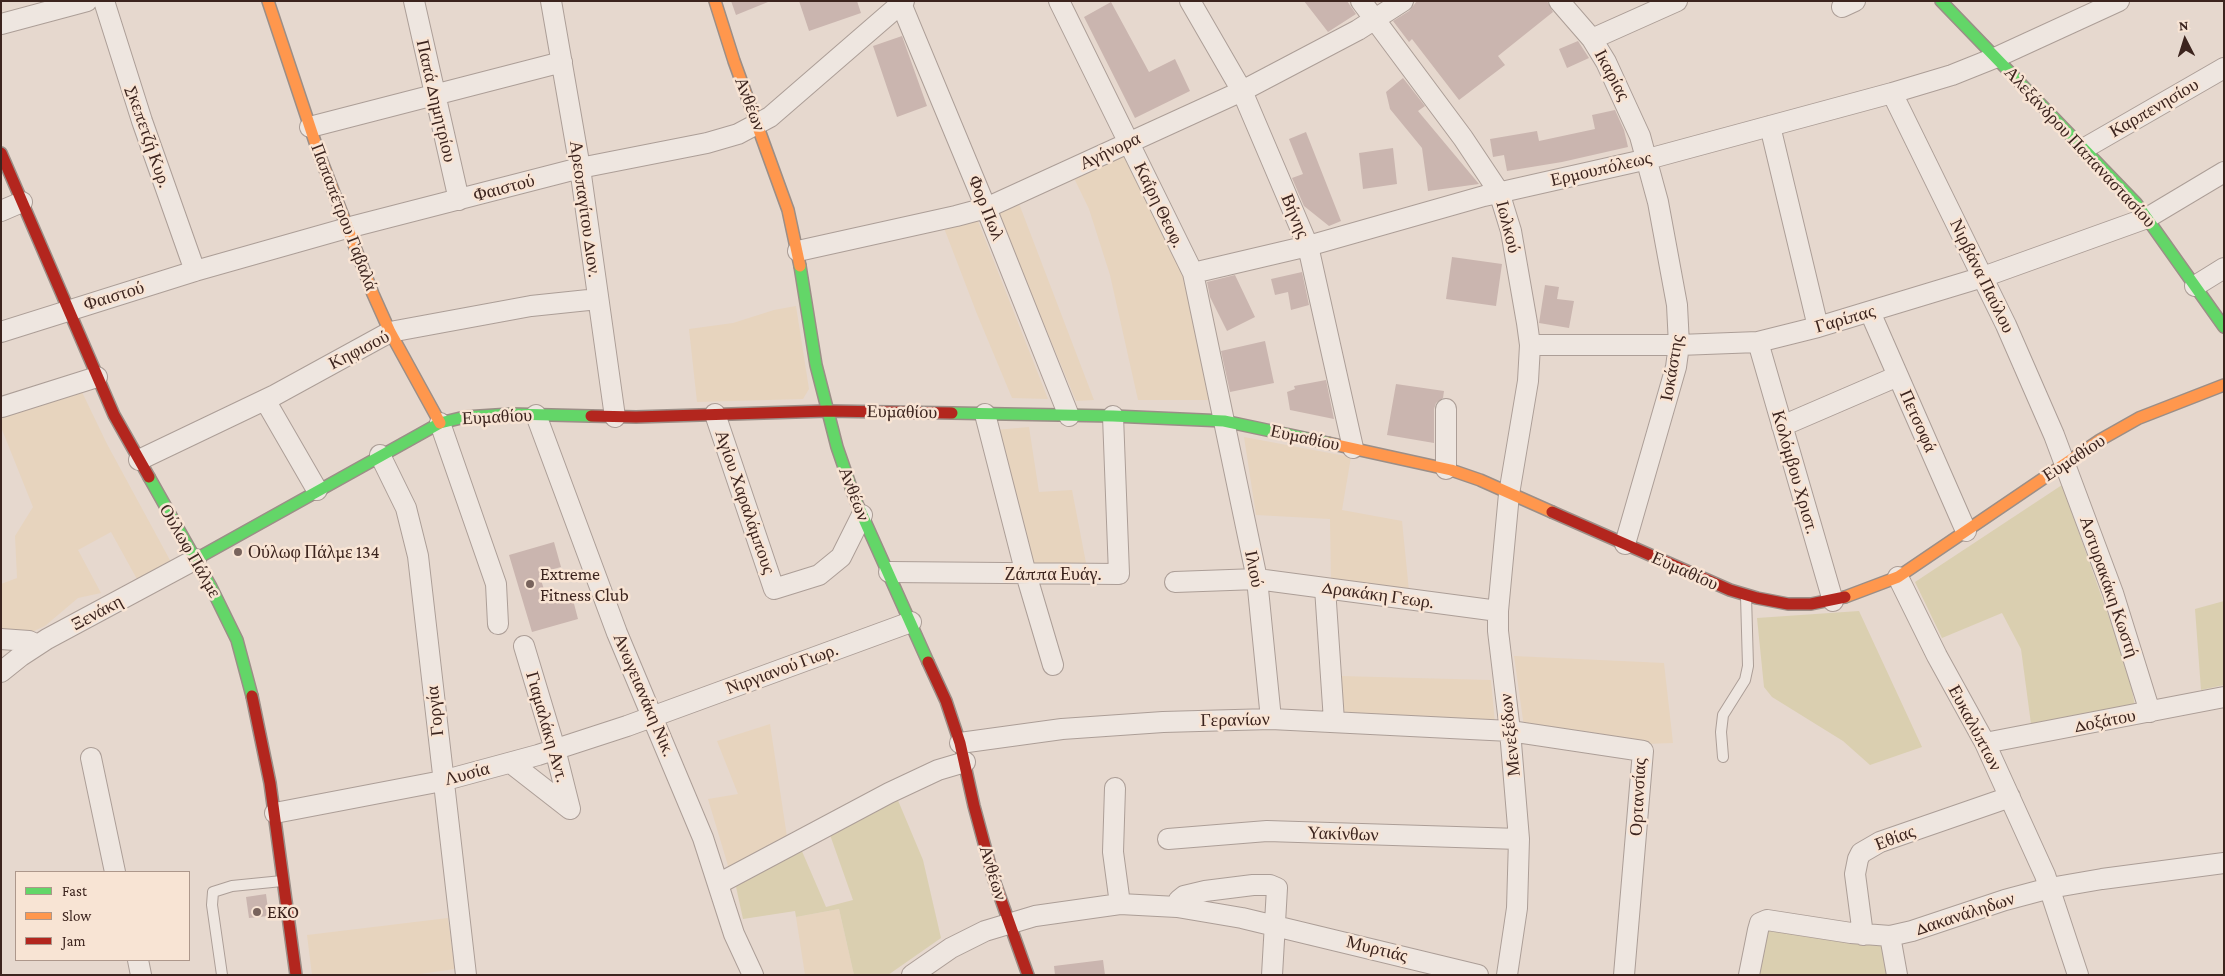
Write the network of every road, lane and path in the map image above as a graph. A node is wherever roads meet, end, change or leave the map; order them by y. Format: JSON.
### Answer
{"nodes":[{"id":1,"x":87,"y":1,"type":"edge"},
{"id":2,"x":104,"y":1,"type":"edge"},
{"id":3,"x":268,"y":1,"type":"edge"},
{"id":4,"x":414,"y":1,"type":"edge"},
{"id":5,"x":551,"y":1,"type":"edge"},
{"id":6,"x":715,"y":1,"type":"edge"},
{"id":7,"x":1059,"y":1,"type":"edge"},
{"id":8,"x":1190,"y":1,"type":"edge"},
{"id":9,"x":1361,"y":1,"type":"edge"},
{"id":10,"x":1403,"y":1,"type":"edge"},
{"id":11,"x":1677,"y":1,"type":"edge"},
{"id":12,"x":1941,"y":1,"type":"edge"},
{"id":13,"x":2119,"y":1,"type":"edge"},
{"id":14,"x":902,"y":2,"type":"edge"},
{"id":15,"x":1560,"y":2,"type":"edge"},
{"id":16,"x":1376,"y":20,"type":"junction"},
{"id":17,"x":1,"y":24,"type":"edge"},
{"id":18,"x":1592,"y":38,"type":"junction"},
{"id":19,"x":2001,"y":55,"type":"junction"},
{"id":20,"x":562,"y":62,"type":"junction"},
{"id":21,"x":2224,"y":68,"type":"edge"},
{"id":22,"x":1242,"y":91,"type":"junction"},
{"id":23,"x":1892,"y":93,"type":"junction"},
{"id":24,"x":434,"y":95,"type":"junction"},
{"id":25,"x":758,"y":125,"type":"junction"},
{"id":26,"x":1770,"y":126,"type":"junction"},
{"id":27,"x":310,"y":127,"type":"junction"},
{"id":28,"x":1128,"y":142,"type":"junction"},
{"id":29,"x":2085,"y":148,"type":"junction"},
{"id":30,"x":1,"y":153,"type":"edge"},
{"id":31,"x":1648,"y":159,"type":"junction"},
{"id":32,"x":580,"y":168,"type":"junction"},
{"id":33,"x":2224,"y":172,"type":"edge"},
{"id":34,"x":1499,"y":192,"type":"junction"},
{"id":35,"x":458,"y":200,"type":"junction"},
{"id":36,"x":22,"y":202,"type":"junction"},
{"id":37,"x":986,"y":208,"type":"junction"},
{"id":38,"x":1,"y":211,"type":"edge"},
{"id":39,"x":2147,"y":218,"type":"junction"},
{"id":40,"x":347,"y":228,"type":"junction"},
{"id":41,"x":1308,"y":246,"type":"junction"},
{"id":42,"x":798,"y":251,"type":"junction"},
{"id":43,"x":2224,"y":268,"type":"edge"},
{"id":44,"x":195,"y":271,"type":"junction"},
{"id":45,"x":1193,"y":273,"type":"junction"},
{"id":46,"x":1983,"y":277,"type":"junction"},
{"id":47,"x":2195,"y":286,"type":"junction"},
{"id":48,"x":598,"y":299,"type":"junction"},
{"id":49,"x":67,"y":310,"type":"junction"},
{"id":50,"x":1870,"y":312,"type":"junction"},
{"id":51,"x":1818,"y":327,"type":"junction"},
{"id":52,"x":2224,"y":327,"type":"edge"},
{"id":53,"x":1,"y":332,"type":"edge"},
{"id":54,"x":390,"y":332,"type":"junction"},
{"id":55,"x":1758,"y":342,"type":"junction"},
{"id":56,"x":1530,"y":345,"type":"junction"},
{"id":57,"x":1679,"y":345,"type":"junction"},
{"id":58,"x":1898,"y":376,"type":"junction"},
{"id":59,"x":97,"y":377,"type":"junction"},
{"id":60,"x":2224,"y":385,"type":"edge"},
{"id":61,"x":265,"y":400,"type":"junction"},
{"id":62,"x":2,"y":408,"type":"edge"},
{"id":63,"x":1446,"y":409,"type":"dead end"},
{"id":64,"x":826,"y":411,"type":"junction"},
{"id":65,"x":715,"y":414,"type":"junction"},
{"id":66,"x":985,"y":414,"type":"junction"},
{"id":67,"x":536,"y":415,"type":"junction"},
{"id":68,"x":1069,"y":416,"type":"junction"},
{"id":69,"x":1113,"y":416,"type":"junction"},
{"id":70,"x":614,"y":417,"type":"junction"},
{"id":71,"x":1224,"y":421,"type":"junction"},
{"id":72,"x":440,"y":423,"type":"junction"},
{"id":73,"x":1782,"y":426,"type":"junction"},
{"id":74,"x":1354,"y":448,"type":"junction"},
{"id":75,"x":380,"y":454,"type":"junction"},
{"id":76,"x":138,"y":460,"type":"junction"},
{"id":77,"x":2065,"y":463,"type":"junction"},
{"id":78,"x":1446,"y":469,"type":"junction"},
{"id":79,"x":317,"y":490,"type":"junction"},
{"id":80,"x":1509,"y":494,"type":"junction"},
{"id":81,"x":862,"y":515,"type":"junction"},
{"id":82,"x":1966,"y":531,"type":"junction"},
{"id":83,"x":1625,"y":544,"type":"junction"},
{"id":84,"x":196,"y":559,"type":"junction"},
{"id":85,"x":888,"y":572,"type":"junction"},
{"id":86,"x":1026,"y":574,"type":"junction"},
{"id":87,"x":1898,"y":577,"type":"junction"},
{"id":88,"x":1257,"y":579,"type":"junction"},
{"id":89,"x":1175,"y":582,"type":"dead end"},
{"id":90,"x":1325,"y":588,"type":"junction"},
{"id":91,"x":1746,"y":596,"type":"junction"},
{"id":92,"x":1833,"y":601,"type":"junction"},
{"id":93,"x":1498,"y":612,"type":"junction"},
{"id":94,"x":911,"y":622,"type":"junction"},
{"id":95,"x":498,"y":624,"type":"dead end"},
{"id":96,"x":1,"y":639,"type":"edge"},
{"id":97,"x":38,"y":645,"type":"junction"},
{"id":98,"x":524,"y":646,"type":"dead end"},
{"id":99,"x":1053,"y":665,"type":"dead end"},
{"id":100,"x":1,"y":672,"type":"edge"},
{"id":101,"x":2224,"y":697,"type":"edge"},
{"id":102,"x":2150,"y":712,"type":"junction"},
{"id":103,"x":653,"y":716,"type":"junction"},
{"id":104,"x":1271,"y":719,"type":"junction"},
{"id":105,"x":1334,"y":721,"type":"junction"},
{"id":106,"x":1510,"y":730,"type":"junction"},
{"id":107,"x":1985,"y":743,"type":"junction"},
{"id":108,"x":555,"y":749,"type":"junction"},
{"id":109,"x":962,"y":752,"type":"junction"},
{"id":110,"x":1723,"y":757,"type":"dead end"},
{"id":111,"x":91,"y":758,"type":"dead end"},
{"id":112,"x":510,"y":763,"type":"junction"},
{"id":113,"x":442,"y":781,"type":"junction"},
{"id":114,"x":1115,"y":788,"type":"dead end"},
{"id":115,"x":2010,"y":797,"type":"junction"},
{"id":116,"x":275,"y":813,"type":"junction"},
{"id":117,"x":1519,"y":839,"type":"junction"},
{"id":118,"x":1168,"y":840,"type":"dead end"},
{"id":119,"x":2224,"y":863,"type":"edge"},
{"id":120,"x":115,"y":871,"type":"edge"},
{"id":121,"x":284,"y":881,"type":"junction"},
{"id":122,"x":718,"y":884,"type":"junction"},
{"id":123,"x":2049,"y":885,"type":"junction"},
{"id":124,"x":1120,"y":904,"type":"junction"},
{"id":125,"x":1177,"y":908,"type":"junction"},
{"id":126,"x":1008,"y":923,"type":"junction"},
{"id":127,"x":1276,"y":925,"type":"junction"},
{"id":128,"x":1863,"y":935,"type":"junction"},
{"id":129,"x":1890,"y":936,"type":"junction"},
{"id":130,"x":138,"y":961,"type":"edge"},
{"id":131,"x":141,"y":975,"type":"edge"},
{"id":132,"x":222,"y":975,"type":"edge"},
{"id":133,"x":296,"y":975,"type":"edge"},
{"id":134,"x":466,"y":975,"type":"edge"},
{"id":135,"x":753,"y":975,"type":"edge"},
{"id":136,"x":912,"y":975,"type":"edge"},
{"id":137,"x":1028,"y":975,"type":"edge"},
{"id":138,"x":1272,"y":975,"type":"edge"},
{"id":139,"x":1478,"y":975,"type":"edge"},
{"id":140,"x":1507,"y":975,"type":"edge"},
{"id":141,"x":1624,"y":975,"type":"edge"},
{"id":142,"x":1748,"y":975,"type":"edge"},
{"id":143,"x":1897,"y":975,"type":"edge"},
{"id":144,"x":2078,"y":975,"type":"edge"}],
"edges":[{"from":1,"to":17,"type":"street"},
{"from":2,"to":44,"type":"street","name":"Σκεπετζή Κυρ."},
{"from":3,"to":27,"type":"street","name":"Παπαπέτρου Γαβαλά"},
{"from":4,"to":24,"type":"street","name":"Παπά Δημητρίου"},
{"from":5,"to":20,"type":"street","name":"Αρεοπαγίτου Διον."},
{"from":6,"to":25,"type":"street","name":"Ανθέων"},
{"from":7,"to":28,"type":"street","name":"Καΐρη Θεοφ."},
{"from":8,"to":22,"type":"street","name":"Βήνης"},
{"from":9,"to":16,"type":"street","name":"Ιωλκού"},
{"from":10,"to":16,"type":"street","name":"Αγήνορα"},
{"from":11,"to":18,"type":"street"},
{"from":12,"to":19,"type":"street","name":"Αλεξάνδρου Παπαναστασίου"},
{"from":13,"to":19,"type":"street","name":"Ερμουπόλεως"},
{"from":14,"to":25,"type":"street","name":"Φαιστού"},
{"from":14,"to":37,"type":"street","name":"Φορ Πωλ"},
{"from":15,"to":18,"type":"street","name":"Ικαρίας"},
{"from":16,"to":22,"type":"street","name":"Αγήνορα"},
{"from":16,"to":34,"type":"street","name":"Ιωλκού"},
{"from":18,"to":31,"type":"street","name":"Ικαρίας"},
{"from":19,"to":23,"type":"street","name":"Ερμουπόλεως"},
{"from":19,"to":29,"type":"street","name":"Αλεξάνδρου Παπαναστασίου"},
{"from":20,"to":24,"type":"street"},
{"from":20,"to":32,"type":"street","name":"Αρεοπαγίτου Διον."},
{"from":21,"to":29,"type":"street","name":"Καρπενησίου"},
{"from":22,"to":28,"type":"street","name":"Αγήνορα"},
{"from":22,"to":41,"type":"street","name":"Βήνης"},
{"from":23,"to":26,"type":"street","name":"Ερμουπόλεως"},
{"from":23,"to":46,"type":"street","name":"Νιρβάνα Παύλου"},
{"from":24,"to":27,"type":"street"},
{"from":24,"to":35,"type":"street","name":"Παπά Δημητρίου"},
{"from":25,"to":32,"type":"street","name":"Φαιστού"},
{"from":25,"to":42,"type":"street","name":"Ανθέων"},
{"from":26,"to":31,"type":"street","name":"Ερμουπόλεως"},
{"from":26,"to":51,"type":"street"},
{"from":27,"to":40,"type":"street","name":"Παπαπέτρου Γαβαλά"},
{"from":28,"to":37,"type":"street","name":"Αγήνορα"},
{"from":28,"to":45,"type":"street","name":"Καΐρη Θεοφ."},
{"from":29,"to":39,"type":"street","name":"Αλεξάνδρου Παπαναστασίου"},
{"from":30,"to":36,"type":"street","name":"Ούλωφ Πάλμε"},
{"from":31,"to":34,"type":"street","name":"Ερμουπόλεως"},
{"from":31,"to":57,"type":"street","name":"Ιοκάστης"},
{"from":32,"to":35,"type":"street","name":"Φαιστού"},
{"from":32,"to":48,"type":"street","name":"Αρεοπαγίτου Διον."},
{"from":33,"to":39,"type":"street","name":"Γαρίπας"},
{"from":34,"to":41,"type":"street","name":"Ερμουπόλεως"},
{"from":34,"to":56,"type":"street","name":"Ιωλκού"},
{"from":35,"to":40,"type":"street","name":"Φαιστού"},
{"from":36,"to":38,"type":"street"},
{"from":36,"to":49,"type":"street","name":"Ούλωφ Πάλμε"},
{"from":37,"to":42,"type":"street","name":"Αγήνορα"},
{"from":37,"to":68,"type":"street","name":"Φορ Πωλ"},
{"from":39,"to":46,"type":"street","name":"Γαρίπας"},
{"from":39,"to":47,"type":"street","name":"Αλεξάνδρου Παπαναστασίου"},
{"from":40,"to":44,"type":"street","name":"Φαιστού"},
{"from":40,"to":54,"type":"street","name":"Παπαπέτρου Γαβαλά"},
{"from":41,"to":45,"type":"street","name":"Ερμουπόλεως"},
{"from":41,"to":74,"type":"street","name":"Βήνης"},
{"from":42,"to":64,"type":"street","name":"Ανθέων"},
{"from":43,"to":47,"type":"street"},
{"from":44,"to":49,"type":"street","name":"Φαιστού"},
{"from":45,"to":71,"type":"street","name":"Καΐρη Θεοφ."},
{"from":46,"to":50,"type":"street","name":"Γαρίπας"},
{"from":46,"to":77,"type":"street","name":"Νιρβάνα Παύλου"},
{"from":47,"to":52,"type":"street","name":"Αλεξάνδρου Παπαναστασίου"},
{"from":48,"to":54,"type":"street","name":"Κηφισού"},
{"from":48,"to":70,"type":"street","name":"Αρεοπαγίτου Διον."},
{"from":49,"to":53,"type":"street","name":"Φαιστού"},
{"from":49,"to":59,"type":"street","name":"Ούλωφ Πάλμε"},
{"from":50,"to":51,"type":"street","name":"Γαρίπας"},
{"from":50,"to":58,"type":"street","name":"Πετσοφά"},
{"from":51,"to":55,"type":"street","name":"Γαρίπας"},
{"from":54,"to":61,"type":"street","name":"Κηφισού"},
{"from":54,"to":72,"type":"street","name":"Παπαπέτρου Γαβαλά"},
{"from":55,"to":57,"type":"street","name":"Γαρίπας"},
{"from":55,"to":73,"type":"street","name":"Κολόμβου Χριστ."},
{"from":56,"to":57,"type":"street","name":"Γαρίπας"},
{"from":56,"to":80,"type":"street","name":"Ιωλκού"},
{"from":57,"to":83,"type":"street","name":"Ιοκάστης"},
{"from":58,"to":73,"type":"street"},
{"from":58,"to":82,"type":"street","name":"Πετσοφά"},
{"from":59,"to":62,"type":"street"},
{"from":59,"to":76,"type":"street","name":"Ούλωφ Πάλμε"},
{"from":60,"to":77,"type":"street","name":"Ευμαθίου"},
{"from":61,"to":76,"type":"street","name":"Κηφισού"},
{"from":61,"to":79,"type":"street"},
{"from":63,"to":78,"type":"street"},
{"from":64,"to":65,"type":"street","name":"Ευμαθίου"},
{"from":64,"to":66,"type":"street","name":"Ευμαθίου"},
{"from":64,"to":81,"type":"street","name":"Ανθέων"},
{"from":65,"to":70,"type":"street","name":"Ευμαθίου"},
{"from":65,"to":81,"type":"street","name":"Αγίου Χαραλάμπους"},
{"from":66,"to":68,"type":"street","name":"Ευμαθίου"},
{"from":66,"to":86,"type":"street"},
{"from":67,"to":70,"type":"street","name":"Ευμαθίου"},
{"from":67,"to":72,"type":"street","name":"Ευμαθίου"},
{"from":67,"to":103,"type":"street","name":"Ανωγειανάκη Νικ."},
{"from":68,"to":69,"type":"street","name":"Ευμαθίου"},
{"from":69,"to":71,"type":"street","name":"Ευμαθίου"},
{"from":69,"to":86,"type":"street","name":"Ζάππα Ευάγ."},
{"from":71,"to":74,"type":"street","name":"Ευμαθίου"},
{"from":71,"to":88,"type":"street","name":"Ιλιού"},
{"from":72,"to":75,"type":"street","name":"Ευμαθίου"},
{"from":72,"to":95,"type":"street"},
{"from":73,"to":92,"type":"street","name":"Κολόμβου Χριστ."},
{"from":74,"to":78,"type":"street","name":"Ευμαθίου"},
{"from":75,"to":79,"type":"street","name":"Ευμαθίου"},
{"from":75,"to":113,"type":"street","name":"Γοργία"},
{"from":76,"to":84,"type":"street","name":"Ούλωφ Πάλμε"},
{"from":77,"to":82,"type":"street","name":"Ευμαθίου"},
{"from":77,"to":102,"type":"street","name":"Αστυρακάκη Κωστή"},
{"from":78,"to":80,"type":"street","name":"Ευμαθίου"},
{"from":79,"to":84,"type":"street","name":"Ευμαθίου"},
{"from":80,"to":83,"type":"street","name":"Ευμαθίου"},
{"from":80,"to":93,"type":"street","name":"Μενεξέδων"},
{"from":81,"to":85,"type":"street","name":"Ανθέων"},
{"from":82,"to":87,"type":"street","name":"Ευμαθίου"},
{"from":83,"to":91,"type":"street","name":"Ευμαθίου"},
{"from":84,"to":97,"type":"street","name":"Ξενάκη"},
{"from":84,"to":116,"type":"street","name":"Ούλωφ Πάλμε"},
{"from":85,"to":86,"type":"street","name":"Ζάππα Ευάγ."},
{"from":85,"to":94,"type":"street","name":"Ανθέων"},
{"from":86,"to":99,"type":"street"},
{"from":87,"to":92,"type":"street","name":"Ευμαθίου"},
{"from":87,"to":107,"type":"street","name":"Ευκαλύπτων"},
{"from":88,"to":89,"type":"street","name":"Δρακάκη Γεωρ."},
{"from":88,"to":90,"type":"street","name":"Δρακάκη Γεωρ."},
{"from":88,"to":104,"type":"street","name":"Ιλιού"},
{"from":90,"to":93,"type":"street","name":"Δρακάκη Γεωρ."},
{"from":90,"to":105,"type":"street"},
{"from":91,"to":92,"type":"street","name":"Ευμαθίου"},
{"from":91,"to":110,"type":"lane"},
{"from":93,"to":106,"type":"street","name":"Μενεξέδων"},
{"from":94,"to":103,"type":"street","name":"Νιργιανού Γιωρ."},
{"from":94,"to":109,"type":"street","name":"Ανθέων"},
{"from":96,"to":97,"type":"street"},
{"from":97,"to":100,"type":"street","name":"Ξενάκη"},
{"from":98,"to":108,"type":"street","name":"Γιαμαλάκη Αντ."},
{"from":101,"to":102,"type":"street","name":"Δοξάτου"},
{"from":102,"to":107,"type":"street","name":"Δοξάτου"},
{"from":103,"to":108,"type":"street","name":"Λυσία"},
{"from":103,"to":122,"type":"street","name":"Ανωγειανάκη Νικ."},
{"from":104,"to":105,"type":"street","name":"Γερανίων"},
{"from":104,"to":109,"type":"street","name":"Γερανίων"},
{"from":105,"to":106,"type":"street","name":"Γερανίων"},
{"from":106,"to":117,"type":"street","name":"Μενεξέδων"},
{"from":106,"to":141,"type":"street","name":"Ορτανσίας"},
{"from":107,"to":115,"type":"street","name":"Ευκαλύπτων"},
{"from":108,"to":112,"type":"street","name":"Λυσία"},
{"from":108,"to":112,"type":"street","name":"Γιαμαλάκη Αντ."},
{"from":109,"to":122,"type":"street","name":"Γερανίων"},
{"from":109,"to":126,"type":"street","name":"Ανθέων"},
{"from":111,"to":120,"type":"street"},
{"from":112,"to":113,"type":"street","name":"Λυσία"},
{"from":113,"to":116,"type":"street","name":"Λυσία"},
{"from":113,"to":134,"type":"street","name":"Γοργία"},
{"from":114,"to":124,"type":"street"},
{"from":115,"to":123,"type":"street","name":"Ευκαλύπτων"},
{"from":115,"to":128,"type":"street","name":"Εθίας"},
{"from":116,"to":121,"type":"street","name":"Ούλωφ Πάλμε"},
{"from":117,"to":118,"type":"street","name":"Υακίνθων"},
{"from":117,"to":140,"type":"street","name":"Μενεξέδων"},
{"from":119,"to":123,"type":"street","name":"Δακανάληδων"},
{"from":121,"to":132,"type":"lane"},
{"from":121,"to":133,"type":"street","name":"Ούλωφ Πάλμε"},
{"from":122,"to":135,"type":"street","name":"Ανωγειανάκη Νικ."},
{"from":123,"to":129,"type":"street","name":"Δακανάληδων"},
{"from":123,"to":144,"type":"street","name":"Ευκαλύπτων"},
{"from":124,"to":125,"type":"street","name":"Μυρτιάς"},
{"from":124,"to":126,"type":"street","name":"Μυρτιάς"},
{"from":125,"to":127,"type":"street","name":"Μυρτιάς"},
{"from":125,"to":127,"type":"street"},
{"from":126,"to":136,"type":"street","name":"Μυρτιάς"},
{"from":126,"to":137,"type":"street","name":"Ανθέων"},
{"from":127,"to":138,"type":"street"},
{"from":127,"to":139,"type":"street","name":"Μυρτιάς"},
{"from":128,"to":129,"type":"street","name":"Δακανάληδων"},
{"from":128,"to":142,"type":"street","name":"Δακανάληδων"},
{"from":129,"to":143,"type":"street"},
{"from":130,"to":131,"type":"street"}]}
